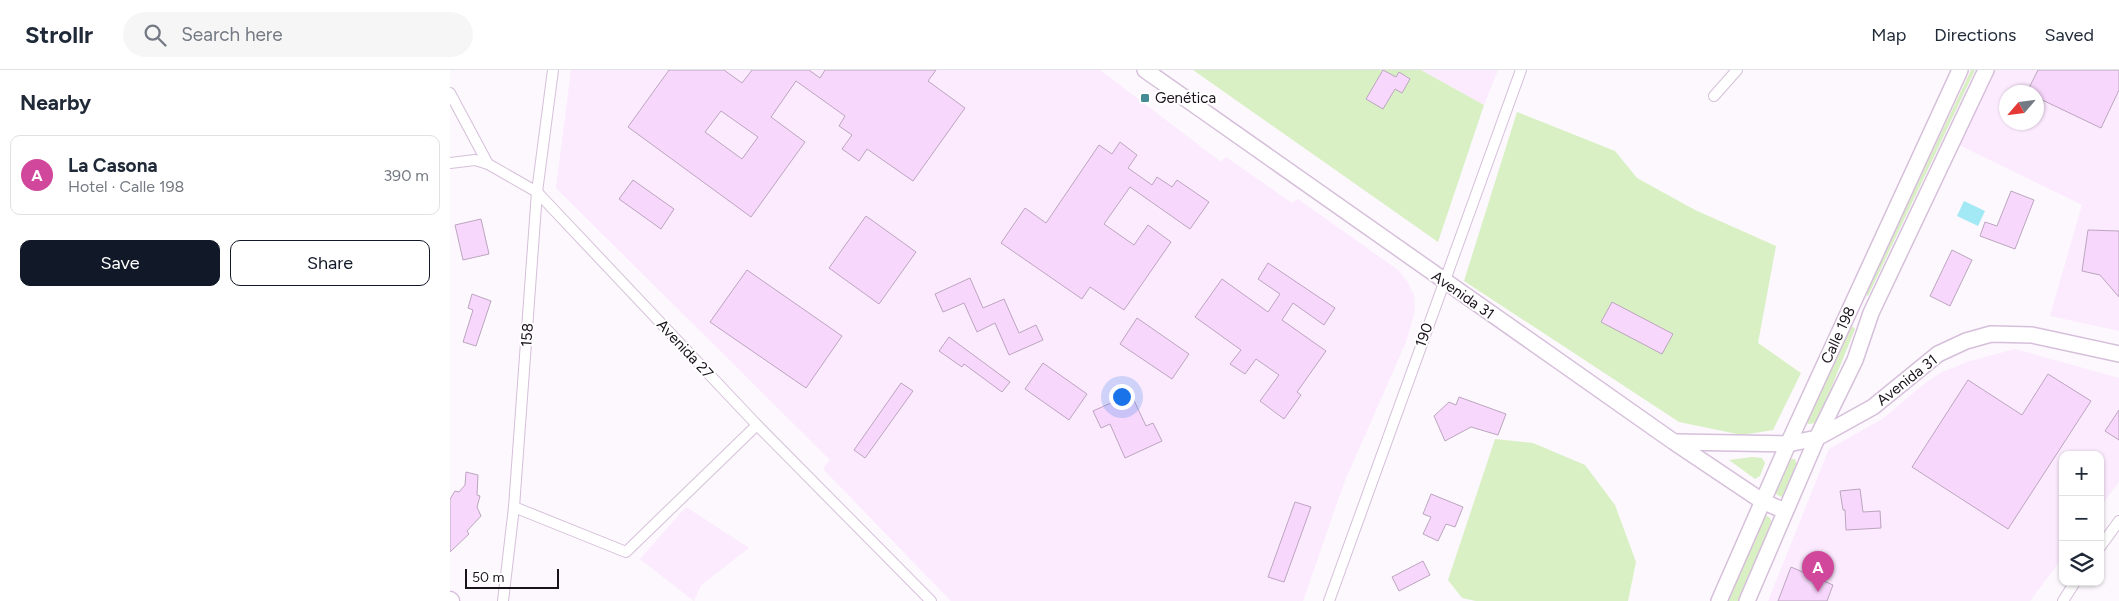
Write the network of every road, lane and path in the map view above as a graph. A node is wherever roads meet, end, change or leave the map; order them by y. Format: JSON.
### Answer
{"nodes":[{"id":1,"x":553,"y":70,"type":"edge"},
{"id":2,"x":1145,"y":70,"type":"edge"},
{"id":3,"x":1521,"y":70,"type":"edge"},
{"id":4,"x":1736,"y":70,"type":"edge"},
{"id":5,"x":1960,"y":70,"type":"edge"},
{"id":6,"x":1986,"y":70,"type":"edge"},
{"id":7,"x":450,"y":93,"type":"edge"},
{"id":8,"x":1714,"y":96,"type":"dead end"},
{"id":9,"x":450,"y":163,"type":"edge"},
{"id":10,"x":488,"y":164,"type":"junction"},
{"id":11,"x":537,"y":192,"type":"junction"},
{"id":12,"x":1443,"y":281,"type":"junction"},
{"id":13,"x":1853,"y":303,"type":"junction"},
{"id":14,"x":1870,"y":313,"type":"junction"},
{"id":15,"x":2119,"y":354,"type":"edge"},
{"id":16,"x":757,"y":425,"type":"junction"},
{"id":17,"x":1817,"y":438,"type":"junction"},
{"id":18,"x":1674,"y":442,"type":"junction"},
{"id":19,"x":1788,"y":444,"type":"junction"},
{"id":20,"x":1806,"y":463,"type":"junction"},
{"id":21,"x":1762,"y":501,"type":"junction"},
{"id":22,"x":514,"y":508,"type":"junction"},
{"id":23,"x":1785,"y":511,"type":"junction"},
{"id":24,"x":2119,"y":521,"type":"edge"},
{"id":25,"x":2104,"y":542,"type":"edge"},
{"id":26,"x":2072,"y":586,"type":"edge"},
{"id":27,"x":503,"y":601,"type":"edge"},
{"id":28,"x":931,"y":601,"type":"edge"},
{"id":29,"x":1329,"y":601,"type":"edge"},
{"id":30,"x":1719,"y":601,"type":"edge"},
{"id":31,"x":1747,"y":601,"type":"edge"},
{"id":32,"x":2063,"y":601,"type":"edge"}],
"edges":[{"from":1,"to":11,"type":"street","name":"158"},
{"from":2,"to":12,"type":"main road","name":"Avenida 31"},
{"from":3,"to":12,"type":"street","name":"190"},
{"from":4,"to":8,"type":"street"},
{"from":5,"to":13,"type":"main road","name":"Calle 198"},
{"from":6,"to":14,"type":"main road","name":"Calle 198"},
{"from":7,"to":10,"type":"street"},
{"from":9,"to":10,"type":"street"},
{"from":10,"to":11,"type":"street","name":"Avenida 27"},
{"from":11,"to":16,"type":"street","name":"Avenida 27"},
{"from":11,"to":22,"type":"street","name":"158"},
{"from":12,"to":18,"type":"main road","name":"Avenida 31"},
{"from":12,"to":29,"type":"street","name":"190"},
{"from":13,"to":14,"type":"main road"},
{"from":13,"to":19,"type":"main road","name":"Calle 198"},
{"from":14,"to":17,"type":"main road","name":"Calle 198"},
{"from":15,"to":17,"type":"main road","name":"Avenida 31"},
{"from":16,"to":22,"type":"street"},
{"from":16,"to":28,"type":"street","name":"Avenida 27"},
{"from":17,"to":19,"type":"main road","name":"Avenida 31"},
{"from":17,"to":20,"type":"main road","name":"Calle 198"},
{"from":18,"to":19,"type":"main road","name":"Avenida 31"},
{"from":18,"to":21,"type":"main road","name":"Avenida 31"},
{"from":19,"to":20,"type":"main road"},
{"from":19,"to":21,"type":"main road","name":"Calle 198"},
{"from":20,"to":23,"type":"main road","name":"Calle 198"},
{"from":21,"to":23,"type":"main road","name":"Avenida 31"},
{"from":21,"to":30,"type":"main road","name":"Calle 198"},
{"from":22,"to":27,"type":"street","name":"158"},
{"from":23,"to":31,"type":"main road","name":"Calle 198"},
{"from":24,"to":25,"type":"street"},
{"from":26,"to":32,"type":"street"}]}
